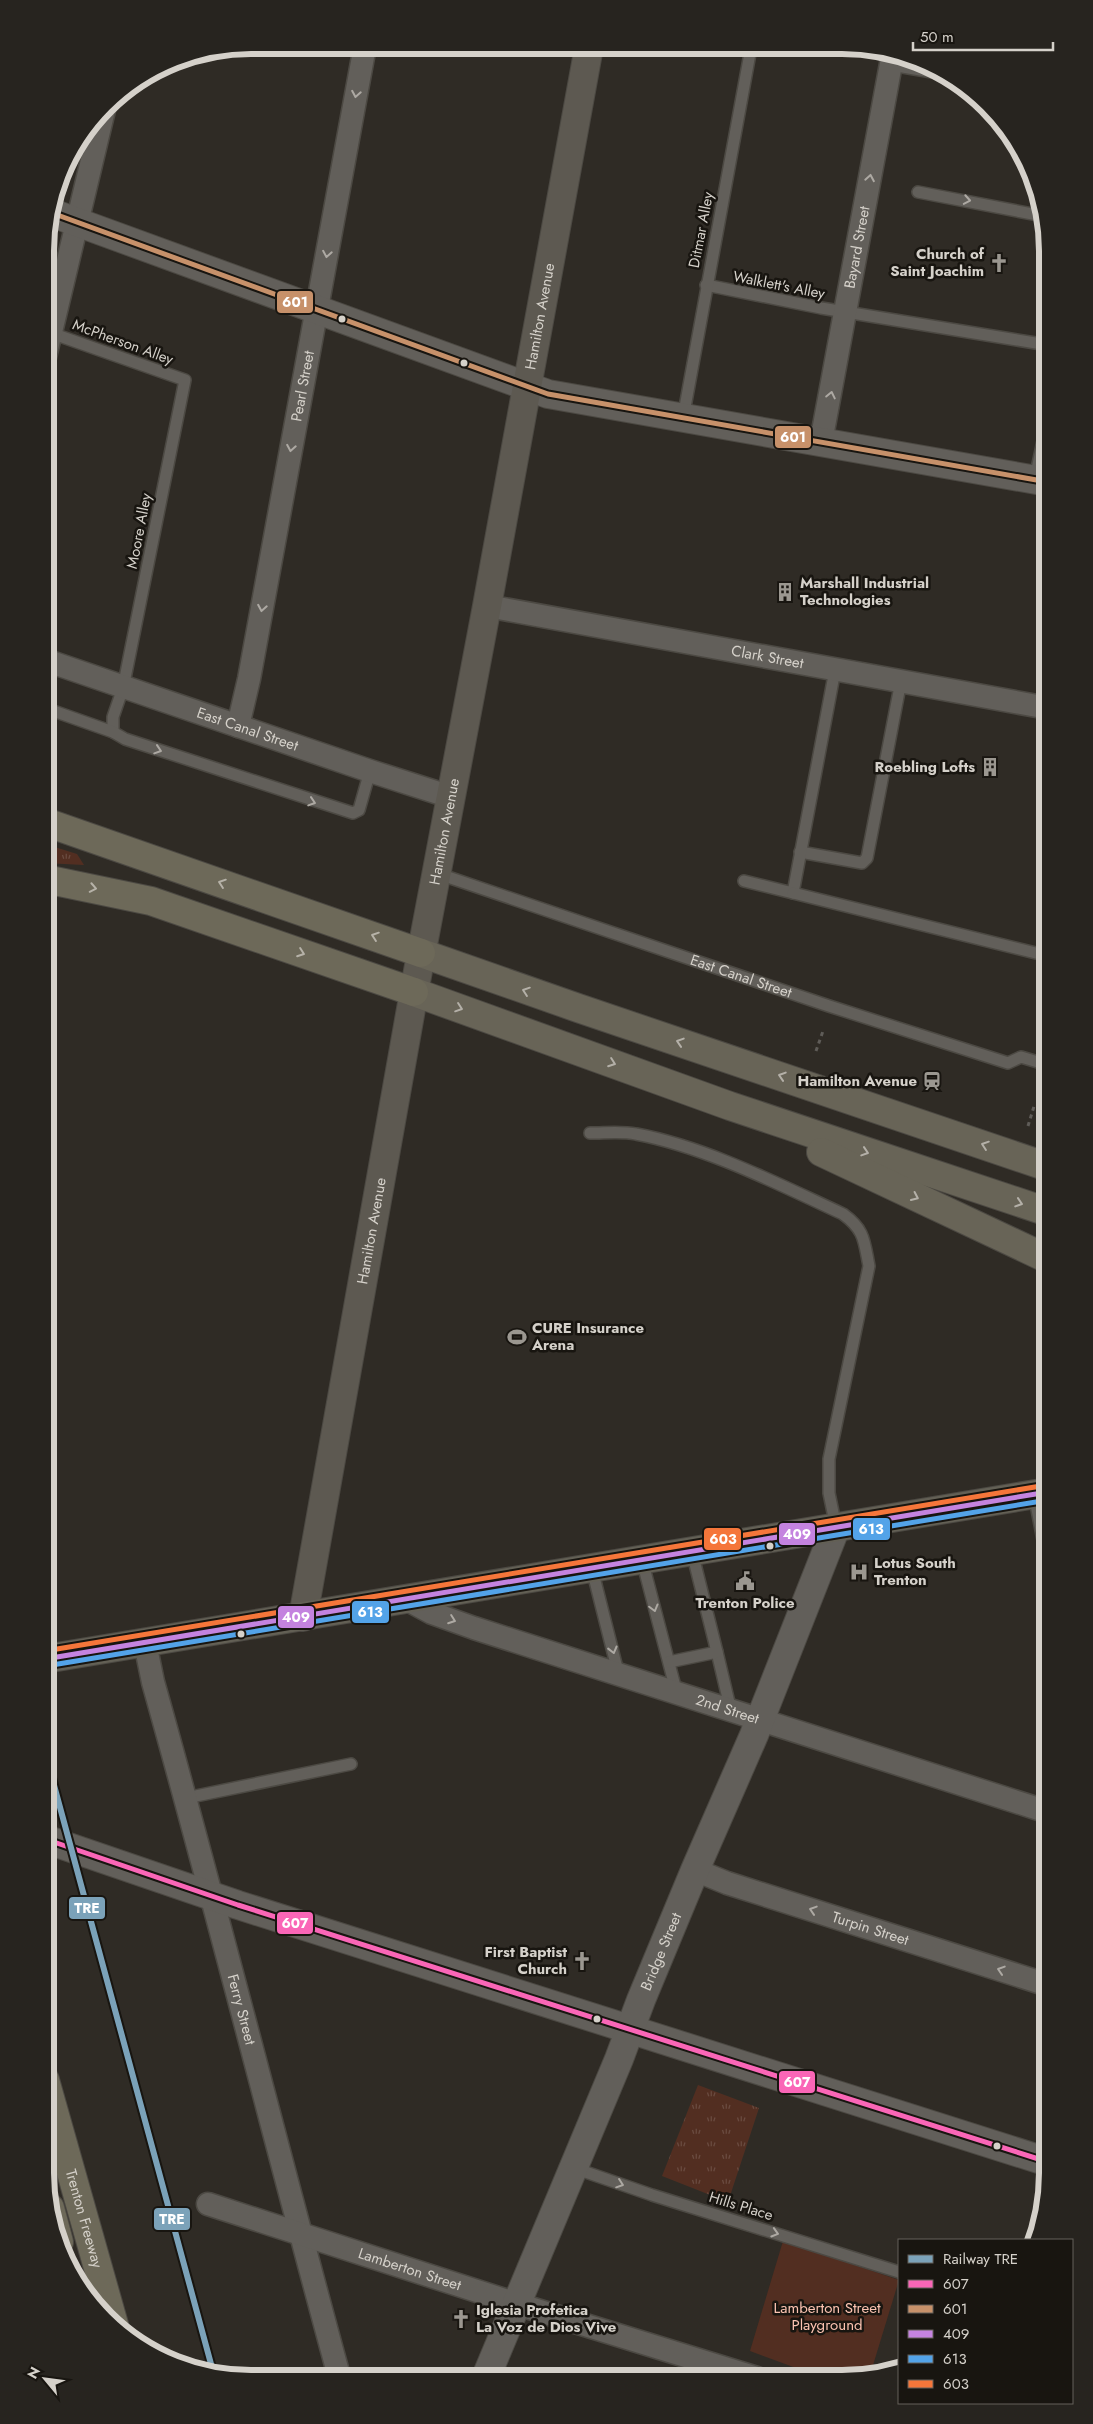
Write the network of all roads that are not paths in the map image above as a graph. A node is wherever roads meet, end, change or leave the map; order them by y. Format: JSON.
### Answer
{"nodes":[{"id":1,"x":364,"y":54,"type":"edge"},
{"id":2,"x":588,"y":54,"type":"edge"},
{"id":3,"x":750,"y":54,"type":"edge"},
{"id":4,"x":892,"y":59,"type":"edge"},
{"id":5,"x":101,"y":123,"type":"edge"},
{"id":6,"x":918,"y":192,"type":"dead end"},
{"id":7,"x":57,"y":215,"type":"edge"},
{"id":8,"x":1036,"y":215,"type":"edge"},
{"id":9,"x":78,"y":223,"type":"junction"},
{"id":10,"x":706,"y":286,"type":"junction"},
{"id":11,"x":317,"y":310,"type":"junction"},
{"id":12,"x":846,"y":312,"type":"junction"},
{"id":13,"x":54,"y":321,"type":"edge"},
{"id":14,"x":54,"y":334,"type":"edge"},
{"id":15,"x":1039,"y":344,"type":"edge"},
{"id":16,"x":185,"y":380,"type":"joint"},
{"id":17,"x":526,"y":386,"type":"junction"},
{"id":18,"x":683,"y":418,"type":"junction"},
{"id":19,"x":821,"y":442,"type":"junction"},
{"id":20,"x":1039,"y":481,"type":"edge"},
{"id":21,"x":487,"y":606,"type":"junction"},
{"id":22,"x":54,"y":663,"type":"edge"},
{"id":23,"x":835,"y":670,"type":"junction"},
{"id":24,"x":901,"y":681,"type":"junction"},
{"id":25,"x":123,"y":688,"type":"junction"},
{"id":26,"x":1039,"y":706,"type":"edge"},
{"id":27,"x":54,"y":711,"type":"edge"},
{"id":28,"x":238,"y":726,"type":"junction"},
{"id":29,"x":113,"y":732,"type":"junction"},
{"id":30,"x":370,"y":771,"type":"junction"},
{"id":31,"x":451,"y":796,"type":"junction"},
{"id":32,"x":54,"y":825,"type":"edge"},
{"id":33,"x":800,"y":852,"type":"junction"},
{"id":34,"x":436,"y":873,"type":"junction"},
{"id":35,"x":54,"y":880,"type":"edge"},
{"id":36,"x":744,"y":881,"type":"dead end"},
{"id":37,"x":793,"y":893,"type":"junction"},
{"id":38,"x":421,"y":952,"type":"junction"},
{"id":39,"x":1039,"y":954,"type":"edge"},
{"id":40,"x":414,"y":992,"type":"junction"},
{"id":41,"x":1039,"y":1062,"type":"edge"},
{"id":42,"x":730,"y":1106,"type":"junction"},
{"id":43,"x":590,"y":1134,"type":"dead end"},
{"id":44,"x":1039,"y":1163,"type":"edge"},
{"id":45,"x":1039,"y":1209,"type":"edge"},
{"id":46,"x":1039,"y":1255,"type":"edge"},
{"id":47,"x":1039,"y":1493,"type":"edge"},
{"id":48,"x":836,"y":1527,"type":"junction"},
{"id":49,"x":692,"y":1552,"type":"junction"},
{"id":50,"x":642,"y":1560,"type":"junction"},
{"id":51,"x":592,"y":1569,"type":"junction"},
{"id":52,"x":408,"y":1600,"type":"junction"},
{"id":53,"x":303,"y":1617,"type":"junction"},
{"id":54,"x":146,"y":1643,"type":"junction"},
{"id":55,"x":717,"y":1652,"type":"junction"},
{"id":56,"x":54,"y":1658,"type":"edge"},
{"id":57,"x":669,"y":1662,"type":"junction"},
{"id":58,"x":620,"y":1676,"type":"junction"},
{"id":59,"x":678,"y":1695,"type":"junction"},
{"id":60,"x":732,"y":1712,"type":"junction"},
{"id":61,"x":760,"y":1721,"type":"junction"},
{"id":62,"x":351,"y":1764,"type":"dead end"},
{"id":63,"x":186,"y":1798,"type":"junction"},
{"id":64,"x":1039,"y":1809,"type":"edge"},
{"id":65,"x":54,"y":1842,"type":"edge"},
{"id":66,"x":695,"y":1870,"type":"junction"},
{"id":67,"x":212,"y":1896,"type":"junction"},
{"id":68,"x":1039,"y":1982,"type":"edge"},
{"id":69,"x":631,"y":2029,"type":"junction"},
{"id":70,"x":54,"y":2112,"type":"edge"},
{"id":71,"x":1039,"y":2159,"type":"edge"},
{"id":72,"x":574,"y":2168,"type":"junction"},
{"id":73,"x":208,"y":2204,"type":"dead end"},
{"id":74,"x":300,"y":2235,"type":"junction"},
{"id":75,"x":898,"y":2272,"type":"edge"},
{"id":76,"x":517,"y":2304,"type":"junction"},
{"id":77,"x":111,"y":2313,"type":"edge"},
{"id":78,"x":337,"y":2370,"type":"edge"},
{"id":79,"x":489,"y":2370,"type":"edge"},
{"id":80,"x":731,"y":2370,"type":"edge"}],
"edges":[{"from":1,"to":11,"type":"street","name":"Pearl Street","one_way":true},
{"from":2,"to":17,"type":"main road","name":"Hamilton Avenue"},
{"from":3,"to":10,"type":"lane","name":"Ditmar Alley"},
{"from":12,"to":4,"type":"street","name":"Bayard Street","one_way":true},
{"from":5,"to":9,"type":"street"},
{"from":6,"to":8,"type":"lane","one_way":true},
{"from":7,"to":9,"type":"street"},
{"from":9,"to":11,"type":"street"},
{"from":9,"to":13,"type":"street"},
{"from":10,"to":12,"type":"lane","name":"Walklett's Alley"},
{"from":10,"to":18,"type":"lane","name":"Ditmar Alley"},
{"from":11,"to":17,"type":"street"},
{"from":11,"to":28,"type":"street","name":"Pearl Street","one_way":true},
{"from":12,"to":15,"type":"lane","name":"Walklett's Alley"},
{"from":19,"to":12,"type":"street","name":"Bayard Street","one_way":true},
{"from":14,"to":16,"type":"lane","name":"McPherson Alley"},
{"from":16,"to":25,"type":"lane","name":"Moore Alley"},
{"from":17,"to":18,"type":"street"},
{"from":17,"to":21,"type":"main road","name":"Hamilton Avenue"},
{"from":18,"to":19,"type":"street"},
{"from":19,"to":20,"type":"street"},
{"from":21,"to":23,"type":"street","name":"Clark Street"},
{"from":21,"to":31,"type":"main road","name":"Hamilton Avenue"},
{"from":22,"to":25,"type":"street","name":"East Canal Street"},
{"from":23,"to":24,"type":"street","name":"Clark Street"},
{"from":23,"to":33,"type":"lane"},
{"from":24,"to":26,"type":"street","name":"Clark Street"},
{"from":24,"to":33,"type":"lane"},
{"from":25,"to":28,"type":"street","name":"East Canal Street"},
{"from":25,"to":29,"type":"lane","name":"Moore Alley"},
{"from":27,"to":29,"type":"lane"},
{"from":28,"to":30,"type":"street","name":"East Canal Street"},
{"from":29,"to":30,"type":"lane","one_way":true},
{"from":30,"to":31,"type":"street","name":"East Canal Street"},
{"from":31,"to":34,"type":"main road","name":"Hamilton Avenue"},
{"from":38,"to":32,"type":"highway","one_way":true},
{"from":33,"to":37,"type":"lane"},
{"from":34,"to":38,"type":"main road","name":"Hamilton Avenue"},
{"from":34,"to":41,"type":"lane","name":"East Canal Street"},
{"from":35,"to":40,"type":"highway","one_way":true},
{"from":36,"to":37,"type":"lane"},
{"from":37,"to":39,"type":"lane"},
{"from":38,"to":40,"type":"main road","name":"Hamilton Avenue"},
{"from":44,"to":38,"type":"highway","one_way":true},
{"from":40,"to":42,"type":"highway","one_way":true},
{"from":40,"to":53,"type":"main road","name":"Hamilton Avenue"},
{"from":42,"to":45,"type":"highway","one_way":true},
{"from":42,"to":46,"type":"highway","one_way":true},
{"from":43,"to":48,"type":"lane"},
{"from":47,"to":48,"type":"main road"},
{"from":48,"to":49,"type":"main road"},
{"from":48,"to":61,"type":"street","name":"Bridge Street"},
{"from":49,"to":50,"type":"main road"},
{"from":49,"to":55,"type":"lane"},
{"from":50,"to":51,"type":"main road"},
{"from":50,"to":57,"type":"lane","one_way":true},
{"from":51,"to":52,"type":"main road"},
{"from":51,"to":58,"type":"lane","one_way":true},
{"from":52,"to":53,"type":"main road"},
{"from":52,"to":58,"type":"street","name":"2nd Street","one_way":true},
{"from":53,"to":54,"type":"main road"},
{"from":54,"to":56,"type":"main road"},
{"from":54,"to":63,"type":"street","name":"Ferry Street"},
{"from":55,"to":57,"type":"lane"},
{"from":55,"to":60,"type":"lane"},
{"from":57,"to":59,"type":"lane"},
{"from":58,"to":59,"type":"street","name":"2nd Street"},
{"from":59,"to":60,"type":"street","name":"2nd Street"},
{"from":60,"to":61,"type":"street","name":"2nd Street"},
{"from":61,"to":64,"type":"street","name":"2nd Street"},
{"from":61,"to":66,"type":"street","name":"Bridge Street"},
{"from":62,"to":63,"type":"lane"},
{"from":63,"to":67,"type":"street","name":"Ferry Street"},
{"from":65,"to":67,"type":"street"},
{"from":68,"to":66,"type":"street","name":"Turpin Street","one_way":true},
{"from":66,"to":69,"type":"street","name":"Bridge Street"},
{"from":67,"to":69,"type":"street"},
{"from":67,"to":74,"type":"street","name":"Ferry Street"},
{"from":69,"to":71,"type":"street"},
{"from":69,"to":72,"type":"street","name":"Bridge Street"},
{"from":70,"to":77,"type":"highway","name":"Trenton Freeway"},
{"from":72,"to":75,"type":"lane","name":"Hills Place","one_way":true},
{"from":72,"to":76,"type":"street","name":"Bridge Street"},
{"from":73,"to":74,"type":"street","name":"Lamberton Street"},
{"from":74,"to":76,"type":"street","name":"Lamberton Street"},
{"from":74,"to":78,"type":"street","name":"Ferry Street"},
{"from":76,"to":79,"type":"street","name":"Bridge Street"},
{"from":76,"to":80,"type":"street","name":"Lamberton Street"}]}
